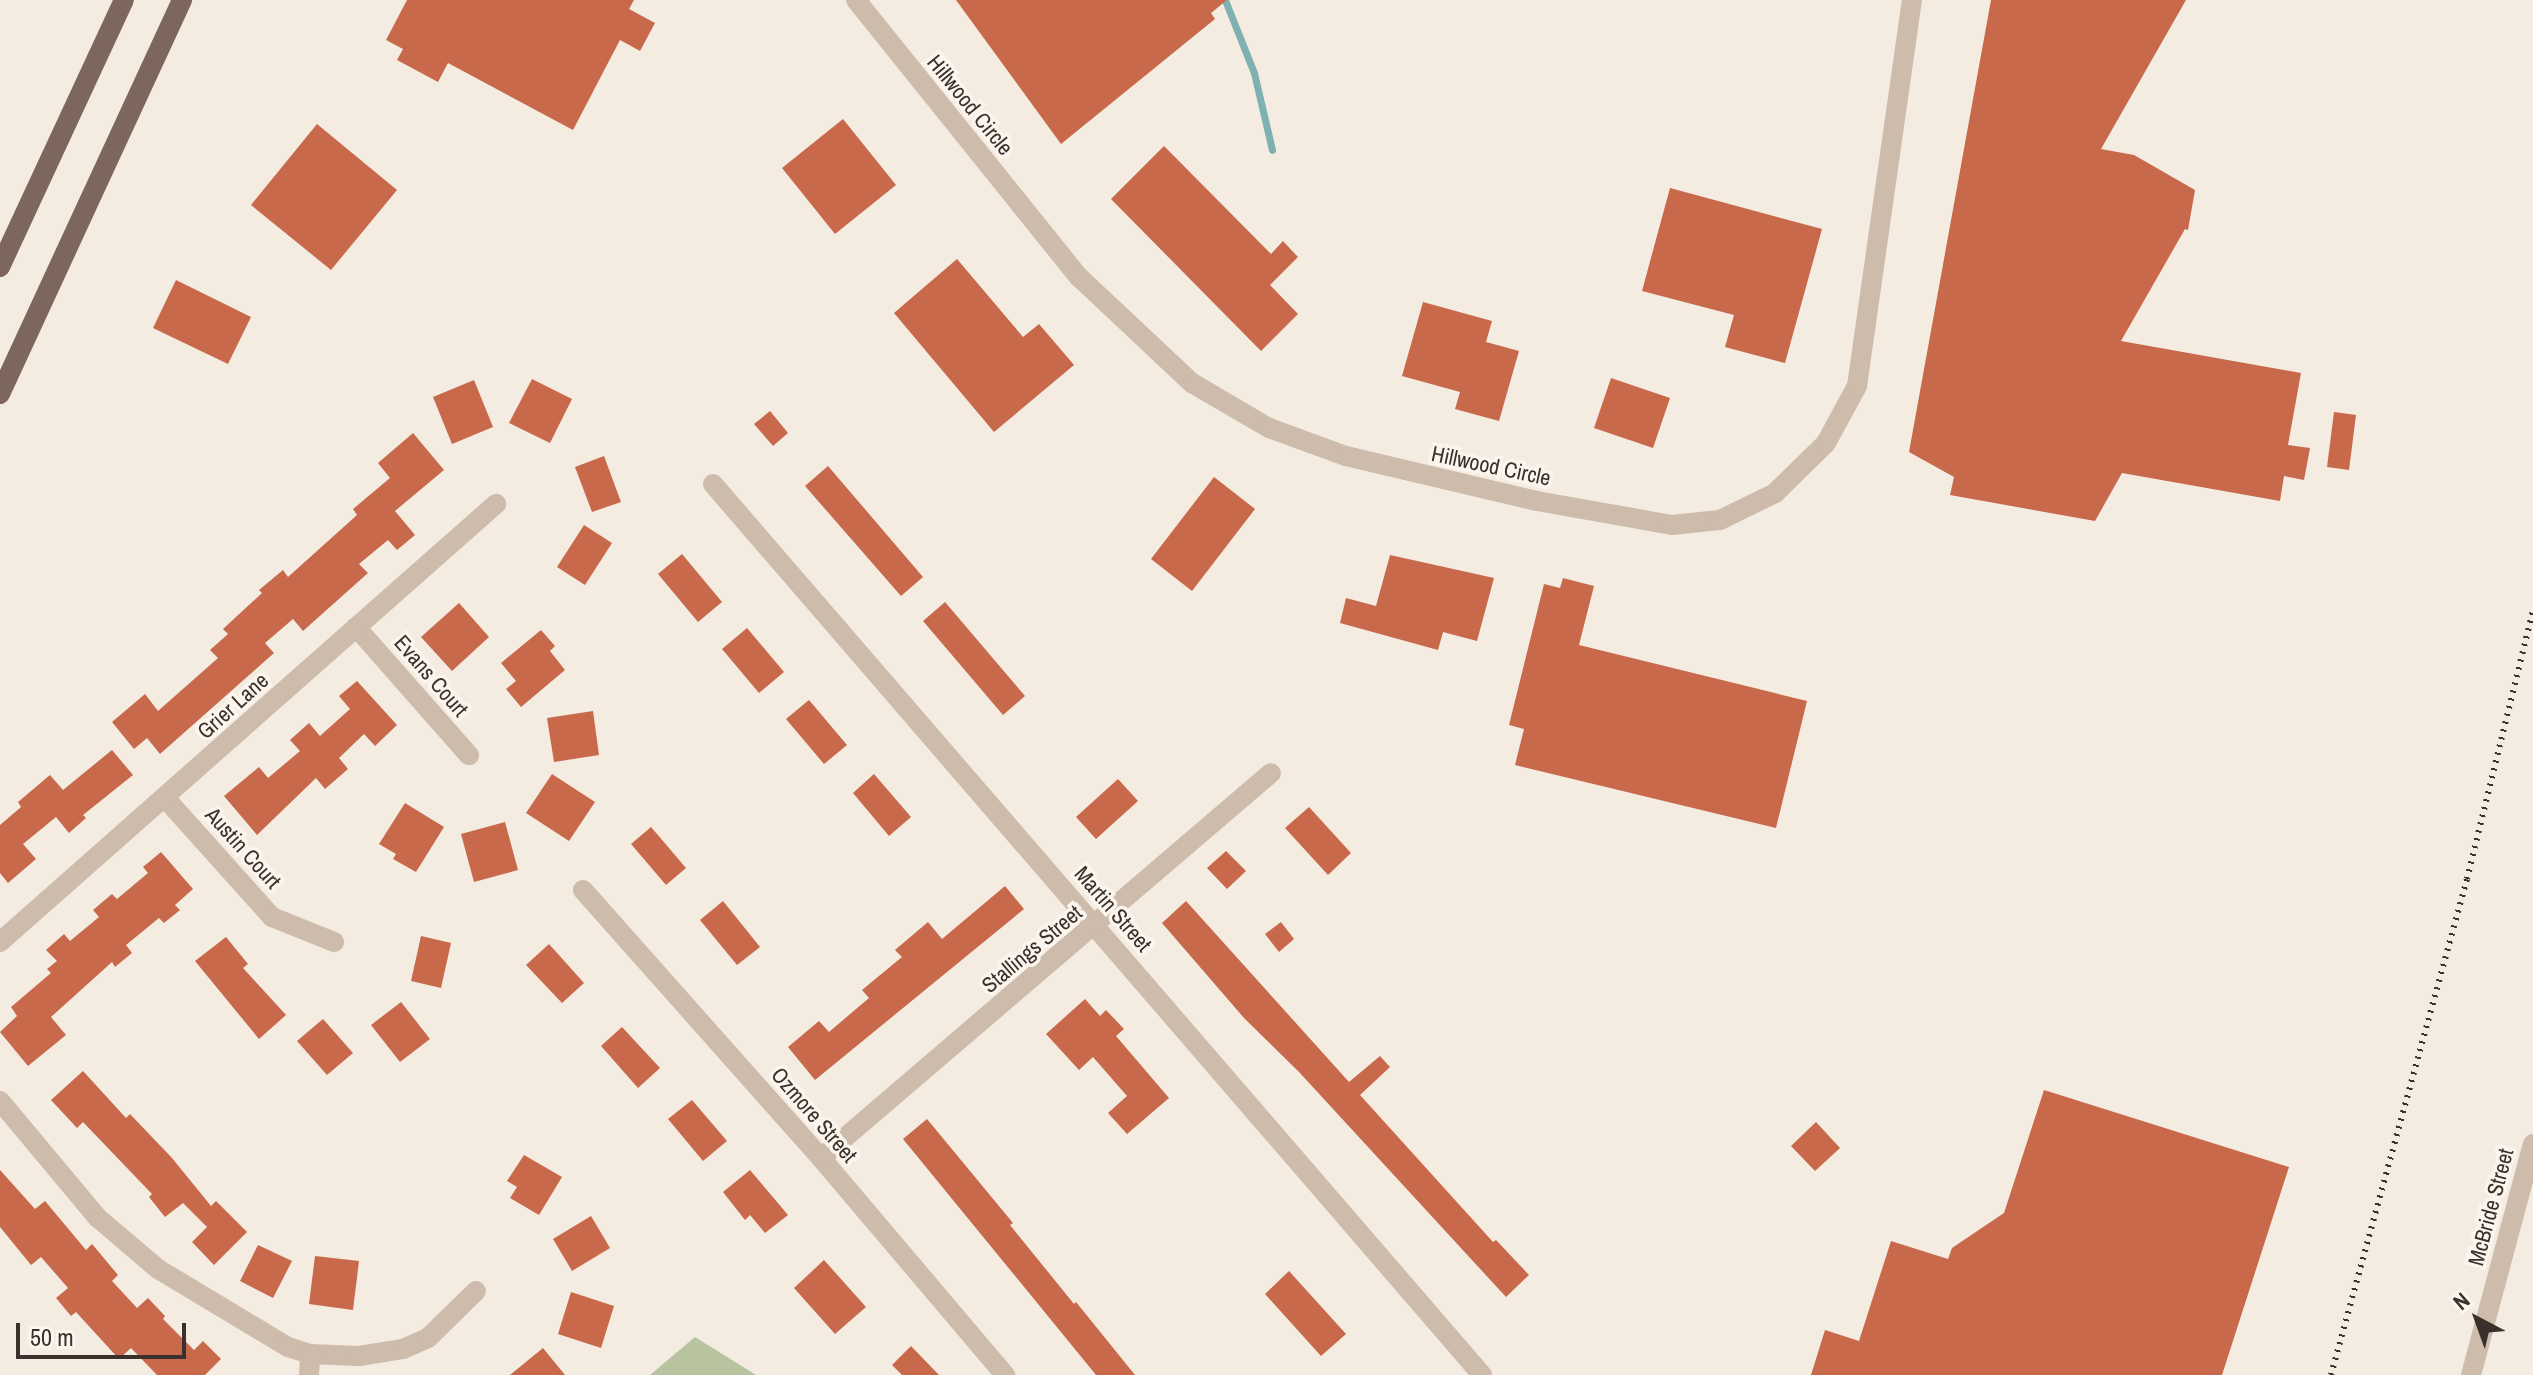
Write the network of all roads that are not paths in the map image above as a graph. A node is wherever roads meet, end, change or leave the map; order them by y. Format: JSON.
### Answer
{"nodes":[{"id":1,"x":124,"y":0,"type":"edge"},
{"id":2,"x":182,"y":0,"type":"edge"},
{"id":3,"x":856,"y":0,"type":"edge"},
{"id":4,"x":1912,"y":0,"type":"edge"},
{"id":5,"x":0,"y":267,"type":"edge"},
{"id":6,"x":0,"y":394,"type":"edge"},
{"id":7,"x":713,"y":484,"type":"dead end"},
{"id":8,"x":496,"y":504,"type":"dead end"},
{"id":9,"x":356,"y":627,"type":"junction"},
{"id":10,"x":469,"y":755,"type":"dead end"},
{"id":11,"x":1271,"y":773,"type":"dead end"},
{"id":12,"x":166,"y":799,"type":"junction"},
{"id":13,"x":583,"y":890,"type":"dead end"},
{"id":14,"x":1096,"y":926,"type":"junction"},
{"id":15,"x":0,"y":942,"type":"edge"},
{"id":16,"x":334,"y":942,"type":"dead end"},
{"id":17,"x":0,"y":1101,"type":"edge"},
{"id":18,"x":2533,"y":1144,"type":"edge"},
{"id":19,"x":821,"y":1158,"type":"junction"},
{"id":20,"x":476,"y":1291,"type":"dead end"},
{"id":21,"x":310,"y":1365,"type":"edge"},
{"id":22,"x":1479,"y":1371,"type":"edge"},
{"id":23,"x":1005,"y":1375,"type":"edge"},
{"id":24,"x":2471,"y":1375,"type":"edge"}],
"edges":[{"from":1,"to":5,"type":"main road"},
{"from":2,"to":6,"type":"main road"},
{"from":3,"to":4,"type":"street","name":"Hillwood Circle"},
{"from":7,"to":14,"type":"street","name":"Martin Street"},
{"from":8,"to":9,"type":"street","name":"Grier Lane"},
{"from":9,"to":10,"type":"street","name":"Evans Court"},
{"from":9,"to":12,"type":"street","name":"Grier Lane"},
{"from":11,"to":14,"type":"street","name":"Stallings Street"},
{"from":12,"to":15,"type":"street","name":"Grier Lane"},
{"from":12,"to":16,"type":"street","name":"Austin Court"},
{"from":13,"to":19,"type":"street","name":"Ozmore Street"},
{"from":14,"to":19,"type":"street","name":"Stallings Street"},
{"from":14,"to":22,"type":"street","name":"Martin Street"},
{"from":17,"to":21,"type":"street"},
{"from":18,"to":24,"type":"street","name":"McBride Street"},
{"from":19,"to":23,"type":"street","name":"Ozmore Street"},
{"from":20,"to":21,"type":"street"}]}
